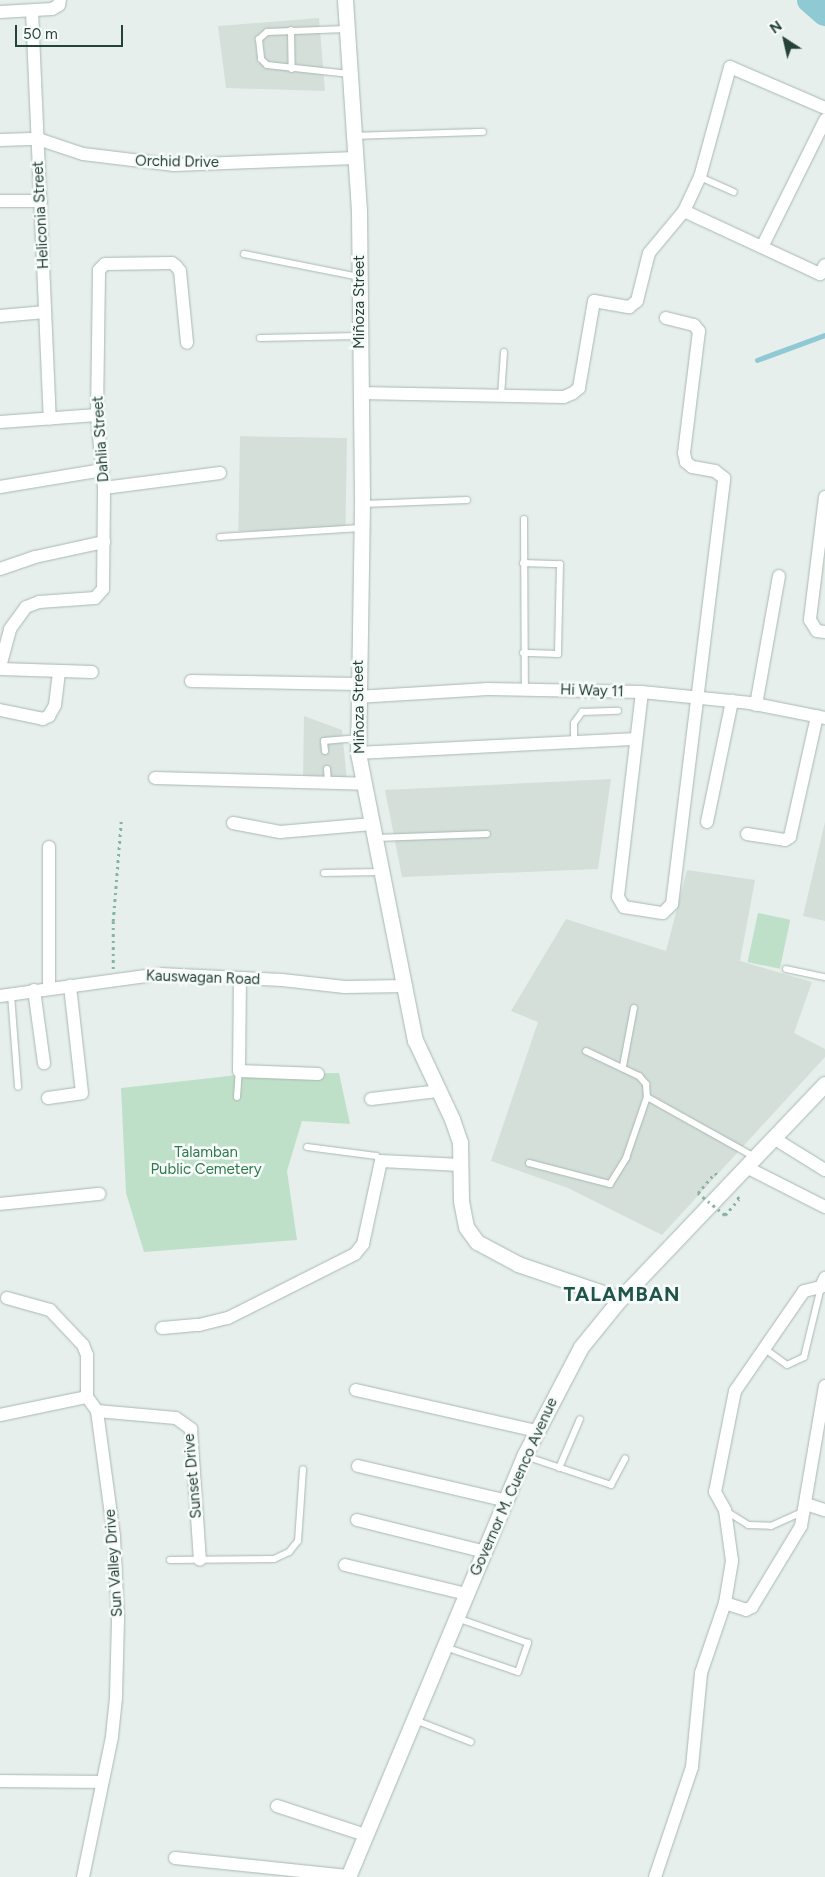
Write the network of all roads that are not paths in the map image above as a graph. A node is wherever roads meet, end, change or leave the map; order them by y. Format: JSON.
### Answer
{"nodes":[{"id":1,"x":345,"y":0,"type":"edge"},
{"id":2,"x":60,"y":3,"type":"edge"},
{"id":3,"x":32,"y":11,"type":"junction"},
{"id":4,"x":0,"y":12,"type":"edge"},
{"id":5,"x":347,"y":29,"type":"junction"},
{"id":6,"x":291,"y":30,"type":"junction"},
{"id":7,"x":292,"y":68,"type":"junction"},
{"id":8,"x":350,"y":74,"type":"junction"},
{"id":9,"x":825,"y":108,"type":"edge"},
{"id":10,"x":825,"y":120,"type":"edge"},
{"id":11,"x":483,"y":132,"type":"dead end"},
{"id":12,"x":354,"y":136,"type":"junction"},
{"id":13,"x":38,"y":139,"type":"junction"},
{"id":14,"x":0,"y":140,"type":"edge"},
{"id":15,"x":356,"y":158,"type":"junction"},
{"id":16,"x":700,"y":177,"type":"junction"},
{"id":17,"x":734,"y":192,"type":"dead end"},
{"id":18,"x":0,"y":201,"type":"edge"},
{"id":19,"x":40,"y":201,"type":"junction"},
{"id":20,"x":684,"y":211,"type":"junction"},
{"id":21,"x":762,"y":247,"type":"junction"},
{"id":22,"x":244,"y":254,"type":"dead end"},
{"id":23,"x":825,"y":265,"type":"edge"},
{"id":24,"x":359,"y":277,"type":"junction"},
{"id":25,"x":45,"y":312,"type":"junction"},
{"id":26,"x":0,"y":316,"type":"edge"},
{"id":27,"x":666,"y":318,"type":"dead end"},
{"id":28,"x":360,"y":336,"type":"junction"},
{"id":29,"x":260,"y":338,"type":"dead end"},
{"id":30,"x":187,"y":343,"type":"dead end"},
{"id":31,"x":504,"y":352,"type":"dead end"},
{"id":32,"x":360,"y":393,"type":"junction"},
{"id":33,"x":501,"y":396,"type":"junction"},
{"id":34,"x":97,"y":415,"type":"junction"},
{"id":35,"x":50,"y":419,"type":"junction"},
{"id":36,"x":0,"y":422,"type":"edge"},
{"id":37,"x":103,"y":470,"type":"junction"},
{"id":38,"x":220,"y":473,"type":"dead end"},
{"id":39,"x":0,"y":486,"type":"edge"},
{"id":40,"x":104,"y":488,"type":"junction"},
{"id":41,"x":825,"y":496,"type":"edge"},
{"id":42,"x":467,"y":500,"type":"dead end"},
{"id":43,"x":362,"y":504,"type":"junction"},
{"id":44,"x":524,"y":519,"type":"dead end"},
{"id":45,"x":361,"y":528,"type":"junction"},
{"id":46,"x":220,"y":537,"type":"dead end"},
{"id":47,"x":104,"y":542,"type":"junction"},
{"id":48,"x":522,"y":563,"type":"junction"},
{"id":49,"x":0,"y":569,"type":"edge"},
{"id":50,"x":779,"y":576,"type":"dead end"},
{"id":51,"x":825,"y":632,"type":"edge"},
{"id":52,"x":523,"y":653,"type":"junction"},
{"id":53,"x":0,"y":668,"type":"edge"},
{"id":54,"x":59,"y":672,"type":"junction"},
{"id":55,"x":92,"y":672,"type":"dead end"},
{"id":56,"x":191,"y":682,"type":"dead end"},
{"id":57,"x":525,"y":688,"type":"junction"},
{"id":58,"x":357,"y":690,"type":"junction"},
{"id":59,"x":642,"y":692,"type":"junction"},
{"id":60,"x":699,"y":697,"type":"junction"},
{"id":61,"x":732,"y":701,"type":"junction"},
{"id":62,"x":756,"y":705,"type":"junction"},
{"id":63,"x":0,"y":710,"type":"edge"},
{"id":64,"x":618,"y":711,"type":"dead end"},
{"id":65,"x":821,"y":717,"type":"edge"},
{"id":66,"x":574,"y":739,"type":"junction"},
{"id":67,"x":636,"y":739,"type":"junction"},
{"id":68,"x":358,"y":745,"type":"junction"},
{"id":69,"x":325,"y":751,"type":"dead end"},
{"id":70,"x":327,"y":770,"type":"dead end"},
{"id":71,"x":155,"y":778,"type":"dead end"},
{"id":72,"x":328,"y":784,"type":"junction"},
{"id":73,"x":364,"y":784,"type":"junction"},
{"id":74,"x":707,"y":822,"type":"dead end"},
{"id":75,"x":233,"y":823,"type":"dead end"},
{"id":76,"x":373,"y":831,"type":"junction"},
{"id":77,"x":488,"y":834,"type":"dead end"},
{"id":78,"x":747,"y":834,"type":"dead end"},
{"id":79,"x":49,"y":847,"type":"dead end"},
{"id":80,"x":382,"y":872,"type":"junction"},
{"id":81,"x":324,"y":873,"type":"dead end"},
{"id":82,"x":786,"y":968,"type":"dead end"},
{"id":83,"x":240,"y":978,"type":"junction"},
{"id":84,"x":825,"y":978,"type":"edge"},
{"id":85,"x":70,"y":986,"type":"junction"},
{"id":86,"x":406,"y":986,"type":"junction"},
{"id":87,"x":49,"y":988,"type":"junction"},
{"id":88,"x":34,"y":990,"type":"junction"},
{"id":89,"x":5,"y":995,"type":"edge"},
{"id":90,"x":634,"y":1008,"type":"dead end"},
{"id":91,"x":586,"y":1051,"type":"dead end"},
{"id":92,"x":44,"y":1063,"type":"dead end"},
{"id":93,"x":623,"y":1066,"type":"junction"},
{"id":94,"x":240,"y":1071,"type":"junction"},
{"id":95,"x":318,"y":1074,"type":"dead end"},
{"id":96,"x":825,"y":1084,"type":"edge"},
{"id":97,"x":18,"y":1087,"type":"dead end"},
{"id":98,"x":438,"y":1091,"type":"junction"},
{"id":99,"x":238,"y":1097,"type":"dead end"},
{"id":100,"x":647,"y":1097,"type":"junction"},
{"id":101,"x":48,"y":1098,"type":"dead end"},
{"id":102,"x":371,"y":1099,"type":"dead end"},
{"id":103,"x":775,"y":1139,"type":"junction"},
{"id":104,"x":307,"y":1147,"type":"dead end"},
{"id":105,"x":381,"y":1161,"type":"junction"},
{"id":106,"x":529,"y":1163,"type":"dead end"},
{"id":107,"x":752,"y":1163,"type":"junction"},
{"id":108,"x":461,"y":1165,"type":"junction"},
{"id":109,"x":825,"y":1170,"type":"edge"},
{"id":110,"x":98,"y":1194,"type":"dead end"},
{"id":111,"x":0,"y":1204,"type":"edge"},
{"id":112,"x":825,"y":1207,"type":"edge"},
{"id":113,"x":823,"y":1282,"type":"edge"},
{"id":114,"x":7,"y":1298,"type":"dead end"},
{"id":115,"x":620,"y":1299,"type":"junction"},
{"id":116,"x":162,"y":1328,"type":"dead end"},
{"id":117,"x":765,"y":1349,"type":"junction"},
{"id":118,"x":825,"y":1386,"type":"edge"},
{"id":119,"x":356,"y":1390,"type":"dead end"},
{"id":120,"x":87,"y":1397,"type":"junction"},
{"id":121,"x":97,"y":1411,"type":"junction"},
{"id":122,"x":0,"y":1415,"type":"edge"},
{"id":123,"x":580,"y":1419,"type":"dead end"},
{"id":124,"x":536,"y":1432,"type":"junction"},
{"id":125,"x":524,"y":1456,"type":"junction"},
{"id":126,"x":625,"y":1459,"type":"dead end"},
{"id":127,"x":358,"y":1466,"type":"dead end"},
{"id":128,"x":559,"y":1468,"type":"junction"},
{"id":129,"x":304,"y":1469,"type":"dead end"},
{"id":130,"x":507,"y":1501,"type":"junction"},
{"id":131,"x":806,"y":1507,"type":"junction"},
{"id":132,"x":725,"y":1510,"type":"junction"},
{"id":133,"x":825,"y":1510,"type":"edge"},
{"id":134,"x":357,"y":1520,"type":"dead end"},
{"id":135,"x":485,"y":1552,"type":"junction"},
{"id":136,"x":170,"y":1560,"type":"dead end"},
{"id":137,"x":200,"y":1560,"type":"junction"},
{"id":138,"x":345,"y":1565,"type":"dead end"},
{"id":139,"x":467,"y":1594,"type":"junction"},
{"id":140,"x":725,"y":1603,"type":"junction"},
{"id":141,"x":457,"y":1618,"type":"junction"},
{"id":142,"x":446,"y":1647,"type":"junction"},
{"id":143,"x":415,"y":1720,"type":"junction"},
{"id":144,"x":471,"y":1742,"type":"dead end"},
{"id":145,"x":0,"y":1782,"type":"edge"},
{"id":146,"x":101,"y":1782,"type":"junction"},
{"id":147,"x":277,"y":1806,"type":"dead end"},
{"id":148,"x":366,"y":1835,"type":"junction"},
{"id":149,"x":175,"y":1858,"type":"dead end"},
{"id":150,"x":348,"y":1876,"type":"edge"},
{"id":151,"x":83,"y":1877,"type":"edge"},
{"id":152,"x":655,"y":1877,"type":"edge"}],
"edges":[{"from":1,"to":5,"type":"main road","name":"Miñoza Street"},
{"from":2,"to":3,"type":"street"},
{"from":3,"to":4,"type":"street"},
{"from":3,"to":13,"type":"street","name":"Heliconia Street"},
{"from":5,"to":6,"type":"lane"},
{"from":5,"to":8,"type":"main road","name":"Miñoza Street"},
{"from":6,"to":7,"type":"lane"},
{"from":6,"to":7,"type":"lane"},
{"from":7,"to":8,"type":"lane"},
{"from":8,"to":12,"type":"main road","name":"Miñoza Street"},
{"from":9,"to":16,"type":"street"},
{"from":10,"to":21,"type":"street"},
{"from":11,"to":12,"type":"lane"},
{"from":12,"to":15,"type":"main road","name":"Miñoza Street"},
{"from":13,"to":14,"type":"street","name":"Orchid Drive"},
{"from":13,"to":15,"type":"street","name":"Orchid Drive"},
{"from":13,"to":19,"type":"street","name":"Heliconia Street"},
{"from":15,"to":24,"type":"main road","name":"Miñoza Street"},
{"from":16,"to":17,"type":"lane"},
{"from":16,"to":20,"type":"street"},
{"from":18,"to":19,"type":"street"},
{"from":19,"to":25,"type":"street","name":"Heliconia Street"},
{"from":20,"to":21,"type":"street"},
{"from":20,"to":33,"type":"street"},
{"from":21,"to":23,"type":"street"},
{"from":22,"to":24,"type":"lane"},
{"from":24,"to":28,"type":"main road","name":"Miñoza Street"},
{"from":25,"to":26,"type":"street"},
{"from":25,"to":35,"type":"street","name":"Heliconia Street"},
{"from":27,"to":60,"type":"street"},
{"from":28,"to":29,"type":"lane"},
{"from":28,"to":32,"type":"main road","name":"Miñoza Street"},
{"from":30,"to":34,"type":"street","name":"Dahlia Street"},
{"from":31,"to":33,"type":"lane"},
{"from":32,"to":33,"type":"street"},
{"from":32,"to":43,"type":"main road","name":"Miñoza Street"},
{"from":34,"to":35,"type":"street"},
{"from":34,"to":37,"type":"street","name":"Dahlia Street"},
{"from":35,"to":36,"type":"street"},
{"from":37,"to":39,"type":"street"},
{"from":37,"to":40,"type":"street","name":"Dahlia Street"},
{"from":38,"to":40,"type":"street"},
{"from":40,"to":47,"type":"street","name":"Dahlia Street"},
{"from":41,"to":51,"type":"street"},
{"from":42,"to":43,"type":"lane"},
{"from":43,"to":45,"type":"main road","name":"Miñoza Street"},
{"from":44,"to":48,"type":"lane"},
{"from":45,"to":46,"type":"lane"},
{"from":45,"to":58,"type":"main road","name":"Miñoza Street"},
{"from":47,"to":49,"type":"street"},
{"from":47,"to":53,"type":"street","name":"Dahlia Street"},
{"from":48,"to":52,"type":"lane"},
{"from":48,"to":52,"type":"lane"},
{"from":50,"to":62,"type":"street"},
{"from":52,"to":57,"type":"lane"},
{"from":53,"to":54,"type":"street"},
{"from":54,"to":55,"type":"street"},
{"from":54,"to":63,"type":"street"},
{"from":56,"to":58,"type":"street","name":"Hi Way 11"},
{"from":57,"to":58,"type":"street","name":"Hi Way 11"},
{"from":57,"to":59,"type":"street","name":"Hi Way 11"},
{"from":58,"to":68,"type":"main road","name":"Miñoza Street"},
{"from":59,"to":60,"type":"street","name":"Hi Way 11"},
{"from":59,"to":67,"type":"street"},
{"from":60,"to":61,"type":"street","name":"Hi Way 11"},
{"from":60,"to":67,"type":"street"},
{"from":61,"to":62,"type":"street","name":"Hi Way 11"},
{"from":61,"to":74,"type":"street"},
{"from":62,"to":65,"type":"street","name":"Hi Way 11"},
{"from":64,"to":66,"type":"lane"},
{"from":65,"to":78,"type":"street"},
{"from":66,"to":67,"type":"street"},
{"from":66,"to":68,"type":"street"},
{"from":68,"to":69,"type":"lane"},
{"from":68,"to":73,"type":"main road","name":"Miñoza Street"},
{"from":70,"to":72,"type":"lane"},
{"from":71,"to":72,"type":"street"},
{"from":72,"to":73,"type":"street"},
{"from":73,"to":76,"type":"main road","name":"Miñoza Street"},
{"from":75,"to":76,"type":"street"},
{"from":76,"to":77,"type":"lane"},
{"from":76,"to":80,"type":"main road","name":"Miñoza Street"},
{"from":79,"to":87,"type":"street"},
{"from":80,"to":81,"type":"lane"},
{"from":80,"to":86,"type":"main road","name":"Miñoza Street"},
{"from":82,"to":84,"type":"lane"},
{"from":83,"to":85,"type":"street","name":"Kauswagan Road"},
{"from":83,"to":86,"type":"street","name":"Kauswagan Road"},
{"from":83,"to":94,"type":"street"},
{"from":85,"to":87,"type":"street","name":"Kauswagan Road"},
{"from":85,"to":101,"type":"street"},
{"from":86,"to":98,"type":"main road","name":"Miñoza Street"},
{"from":87,"to":88,"type":"street","name":"Kauswagan Road"},
{"from":88,"to":89,"type":"street","name":"Kauswagan Road"},
{"from":88,"to":92,"type":"street"},
{"from":89,"to":97,"type":"lane"},
{"from":90,"to":93,"type":"lane"},
{"from":91,"to":93,"type":"lane"},
{"from":93,"to":100,"type":"lane"},
{"from":94,"to":95,"type":"street"},
{"from":94,"to":99,"type":"lane"},
{"from":96,"to":103,"type":"main road","name":"Governor M. Cuenco Avenue"},
{"from":98,"to":102,"type":"street"},
{"from":98,"to":108,"type":"main road","name":"Miñoza Street"},
{"from":100,"to":106,"type":"lane"},
{"from":100,"to":107,"type":"lane"},
{"from":103,"to":107,"type":"main road","name":"Governor M. Cuenco Avenue"},
{"from":103,"to":109,"type":"street"},
{"from":104,"to":105,"type":"lane"},
{"from":105,"to":108,"type":"street"},
{"from":105,"to":116,"type":"street"},
{"from":107,"to":112,"type":"street"},
{"from":107,"to":115,"type":"main road","name":"Governor M. Cuenco Avenue"},
{"from":108,"to":115,"type":"main road","name":"Miñoza Street"},
{"from":110,"to":111,"type":"street"},
{"from":113,"to":117,"type":"street"},
{"from":113,"to":117,"type":"lane"},
{"from":114,"to":120,"type":"street"},
{"from":115,"to":124,"type":"main road","name":"Governor M. Cuenco Avenue"},
{"from":117,"to":132,"type":"street"},
{"from":118,"to":131,"type":"street"},
{"from":119,"to":124,"type":"street"},
{"from":120,"to":121,"type":"street","name":"Sun Valley Drive"},
{"from":120,"to":122,"type":"street"},
{"from":121,"to":137,"type":"street","name":"Sunset Drive"},
{"from":121,"to":146,"type":"street","name":"Sun Valley Drive"},
{"from":123,"to":128,"type":"lane"},
{"from":124,"to":125,"type":"main road","name":"Governor M. Cuenco Avenue"},
{"from":125,"to":128,"type":"lane"},
{"from":125,"to":130,"type":"main road","name":"Governor M. Cuenco Avenue"},
{"from":126,"to":128,"type":"lane"},
{"from":127,"to":130,"type":"street"},
{"from":129,"to":137,"type":"lane"},
{"from":130,"to":135,"type":"main road","name":"Governor M. Cuenco Avenue"},
{"from":131,"to":132,"type":"lane"},
{"from":131,"to":133,"type":"street"},
{"from":131,"to":140,"type":"street"},
{"from":132,"to":140,"type":"street"},
{"from":134,"to":135,"type":"street"},
{"from":135,"to":139,"type":"main road","name":"Governor M. Cuenco Avenue"},
{"from":136,"to":137,"type":"lane"},
{"from":138,"to":139,"type":"street"},
{"from":139,"to":141,"type":"main road","name":"Governor M. Cuenco Avenue"},
{"from":140,"to":152,"type":"street"},
{"from":141,"to":142,"type":"main road","name":"Governor M. Cuenco Avenue"},
{"from":141,"to":142,"type":"lane"},
{"from":142,"to":143,"type":"main road","name":"Governor M. Cuenco Avenue"},
{"from":143,"to":144,"type":"lane"},
{"from":143,"to":148,"type":"main road","name":"Governor M. Cuenco Avenue"},
{"from":145,"to":146,"type":"street"},
{"from":146,"to":151,"type":"street","name":"Sun Valley Drive"},
{"from":147,"to":148,"type":"street"},
{"from":148,"to":150,"type":"main road","name":"Governor M. Cuenco Avenue"},
{"from":149,"to":150,"type":"street"}]}
